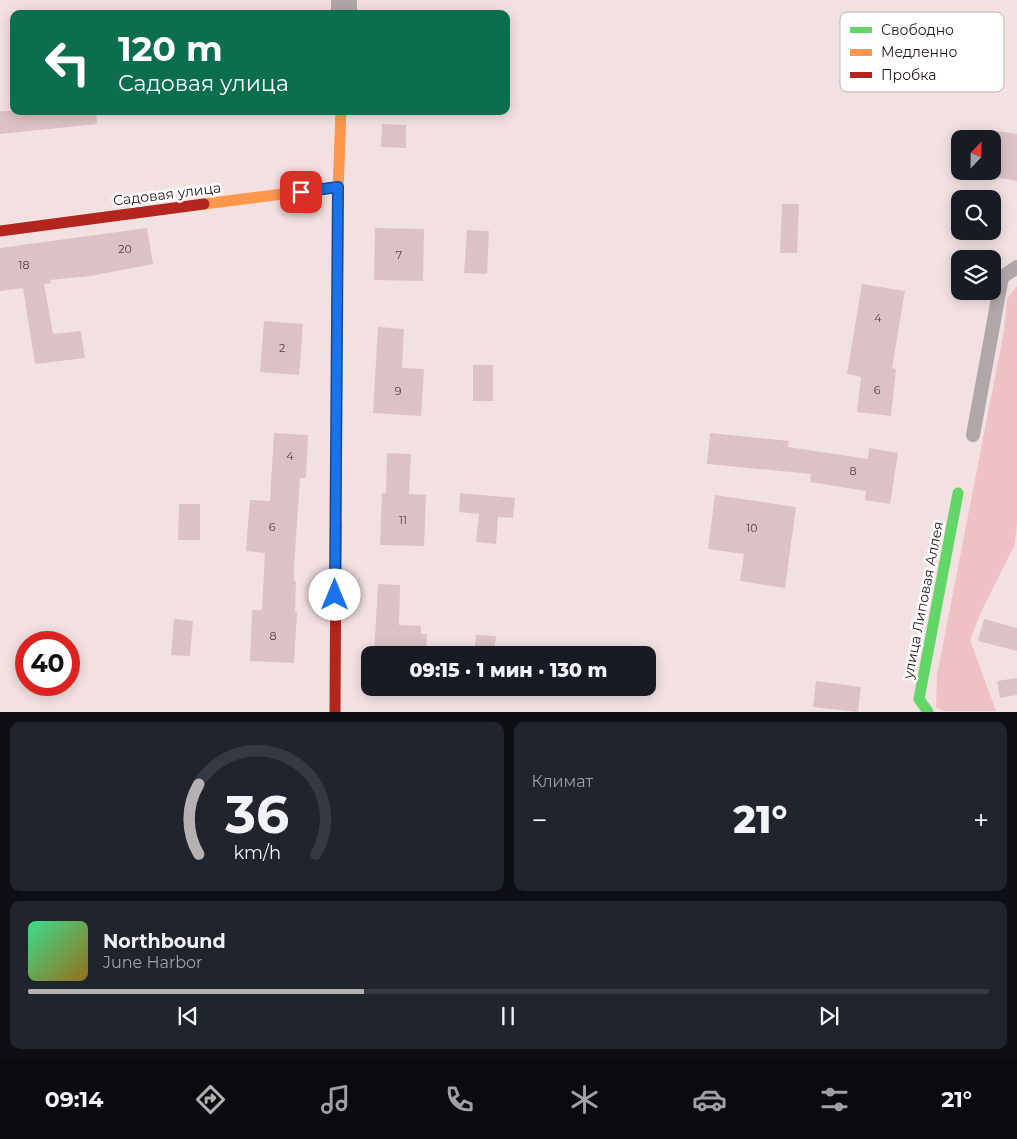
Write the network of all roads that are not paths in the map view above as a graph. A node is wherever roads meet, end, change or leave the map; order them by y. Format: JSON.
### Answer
{"nodes":[{"id":1,"x":341,"y":115,"type":"edge"},
{"id":2,"x":338,"y":187,"type":"junction"},
{"id":3,"x":0,"y":231,"type":"edge"},
{"id":4,"x":1017,"y":267,"type":"edge"},
{"id":5,"x":973,"y":435,"type":"dead end"},
{"id":6,"x":958,"y":493,"type":"dead end"},
{"id":7,"x":335,"y":712,"type":"edge"},
{"id":8,"x":928,"y":712,"type":"edge"}],
"edges":[{"from":1,"to":2,"type":"street"},
{"from":2,"to":3,"type":"street","name":"Садовая улица"},
{"from":2,"to":7,"type":"street"},
{"from":4,"to":5,"type":"lane"},
{"from":6,"to":8,"type":"street","name":"улица Липовая Аллея"}]}
